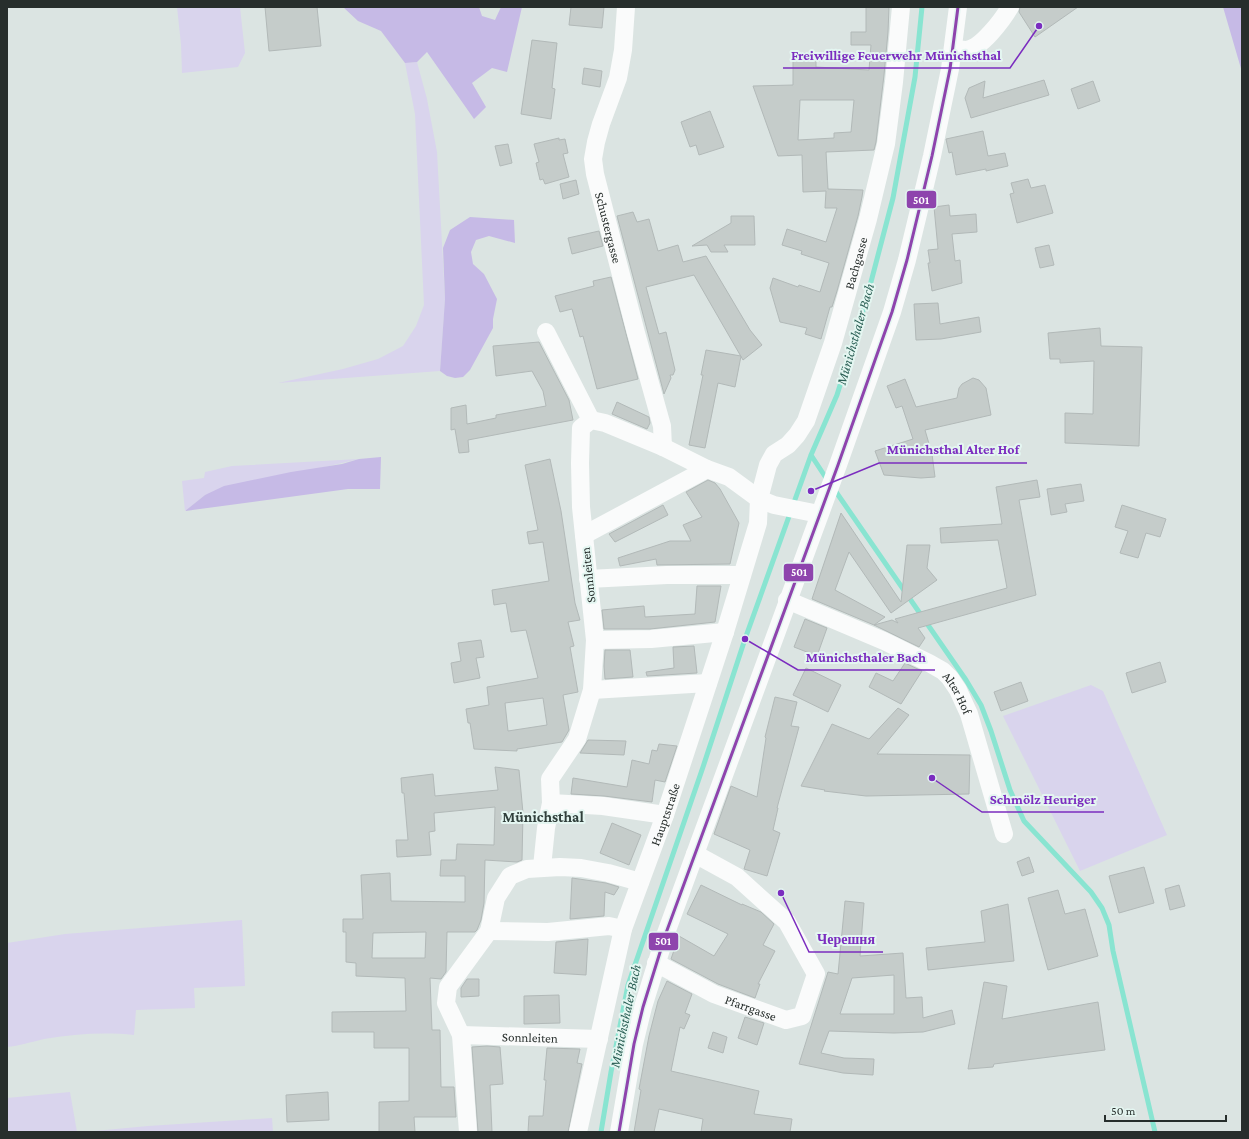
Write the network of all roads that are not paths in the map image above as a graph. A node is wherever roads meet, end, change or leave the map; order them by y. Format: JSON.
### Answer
{"nodes":[{"id":1,"x":626,"y":7,"type":"edge"},
{"id":2,"x":901,"y":7,"type":"edge"},
{"id":3,"x":958,"y":7,"type":"edge"},
{"id":4,"x":1010,"y":7,"type":"edge"},
{"id":5,"x":953,"y":49,"type":"junction"},
{"id":6,"x":546,"y":332,"type":"dead end"},
{"id":7,"x":591,"y":420,"type":"junction"},
{"id":8,"x":663,"y":447,"type":"junction"},
{"id":9,"x":707,"y":469,"type":"junction"},
{"id":10,"x":767,"y":502,"type":"junction"},
{"id":11,"x":811,"y":512,"type":"junction"},
{"id":12,"x":584,"y":534,"type":"junction"},
{"id":13,"x":742,"y":575,"type":"junction"},
{"id":14,"x":588,"y":579,"type":"junction"},
{"id":15,"x":787,"y":600,"type":"junction"},
{"id":16,"x":725,"y":632,"type":"junction"},
{"id":17,"x":594,"y":640,"type":"junction"},
{"id":18,"x":708,"y":684,"type":"junction"},
{"id":19,"x":592,"y":690,"type":"junction"},
{"id":20,"x":551,"y":802,"type":"junction"},
{"id":21,"x":664,"y":815,"type":"junction"},
{"id":22,"x":1004,"y":834,"type":"dead end"},
{"id":23,"x":695,"y":854,"type":"junction"},
{"id":24,"x":542,"y":867,"type":"junction"},
{"id":25,"x":640,"y":882,"type":"junction"},
{"id":26,"x":622,"y":929,"type":"junction"},
{"id":27,"x":489,"y":931,"type":"junction"},
{"id":28,"x":656,"y":963,"type":"junction"},
{"id":29,"x":461,"y":1034,"type":"junction"},
{"id":30,"x":599,"y":1039,"type":"junction"},
{"id":31,"x":468,"y":1132,"type":"edge"},
{"id":32,"x":578,"y":1132,"type":"edge"},
{"id":33,"x":619,"y":1132,"type":"edge"}],
"edges":[{"from":1,"to":8,"type":"street","name":"Schustergasse"},
{"from":2,"to":10,"type":"street","name":"Bachgasse"},
{"from":3,"to":5,"type":"street"},
{"from":4,"to":5,"type":"street"},
{"from":5,"to":11,"type":"street"},
{"from":6,"to":7,"type":"street"},
{"from":7,"to":8,"type":"street"},
{"from":7,"to":12,"type":"street","name":"Sonnleiten"},
{"from":8,"to":9,"type":"street"},
{"from":9,"to":10,"type":"street"},
{"from":9,"to":12,"type":"street"},
{"from":10,"to":11,"type":"street"},
{"from":10,"to":13,"type":"street","name":"Hauptstraße"},
{"from":11,"to":15,"type":"street"},
{"from":12,"to":14,"type":"street","name":"Sonnleiten"},
{"from":13,"to":14,"type":"street"},
{"from":13,"to":16,"type":"street","name":"Hauptstraße"},
{"from":14,"to":17,"type":"street","name":"Sonnleiten"},
{"from":15,"to":22,"type":"street","name":"Alter Hof"},
{"from":15,"to":23,"type":"street"},
{"from":16,"to":17,"type":"street"},
{"from":16,"to":18,"type":"street","name":"Hauptstraße"},
{"from":17,"to":19,"type":"street","name":"Sonnleiten"},
{"from":18,"to":19,"type":"street"},
{"from":18,"to":21,"type":"street","name":"Hauptstraße"},
{"from":19,"to":20,"type":"street","name":"Sonnleiten"},
{"from":20,"to":21,"type":"street"},
{"from":20,"to":24,"type":"street","name":"Sonnleiten"},
{"from":21,"to":25,"type":"street","name":"Hauptstraße"},
{"from":23,"to":28,"type":"street"},
{"from":23,"to":28,"type":"street","name":"Pfarrgasse"},
{"from":24,"to":25,"type":"street"},
{"from":24,"to":27,"type":"street"},
{"from":25,"to":26,"type":"street","name":"Hauptstraße"},
{"from":26,"to":27,"type":"street"},
{"from":26,"to":30,"type":"street","name":"Hauptstraße"},
{"from":27,"to":29,"type":"street"},
{"from":28,"to":33,"type":"street"},
{"from":29,"to":30,"type":"street","name":"Sonnleiten"},
{"from":29,"to":31,"type":"street"},
{"from":30,"to":32,"type":"street","name":"Hauptstraße"}]}
